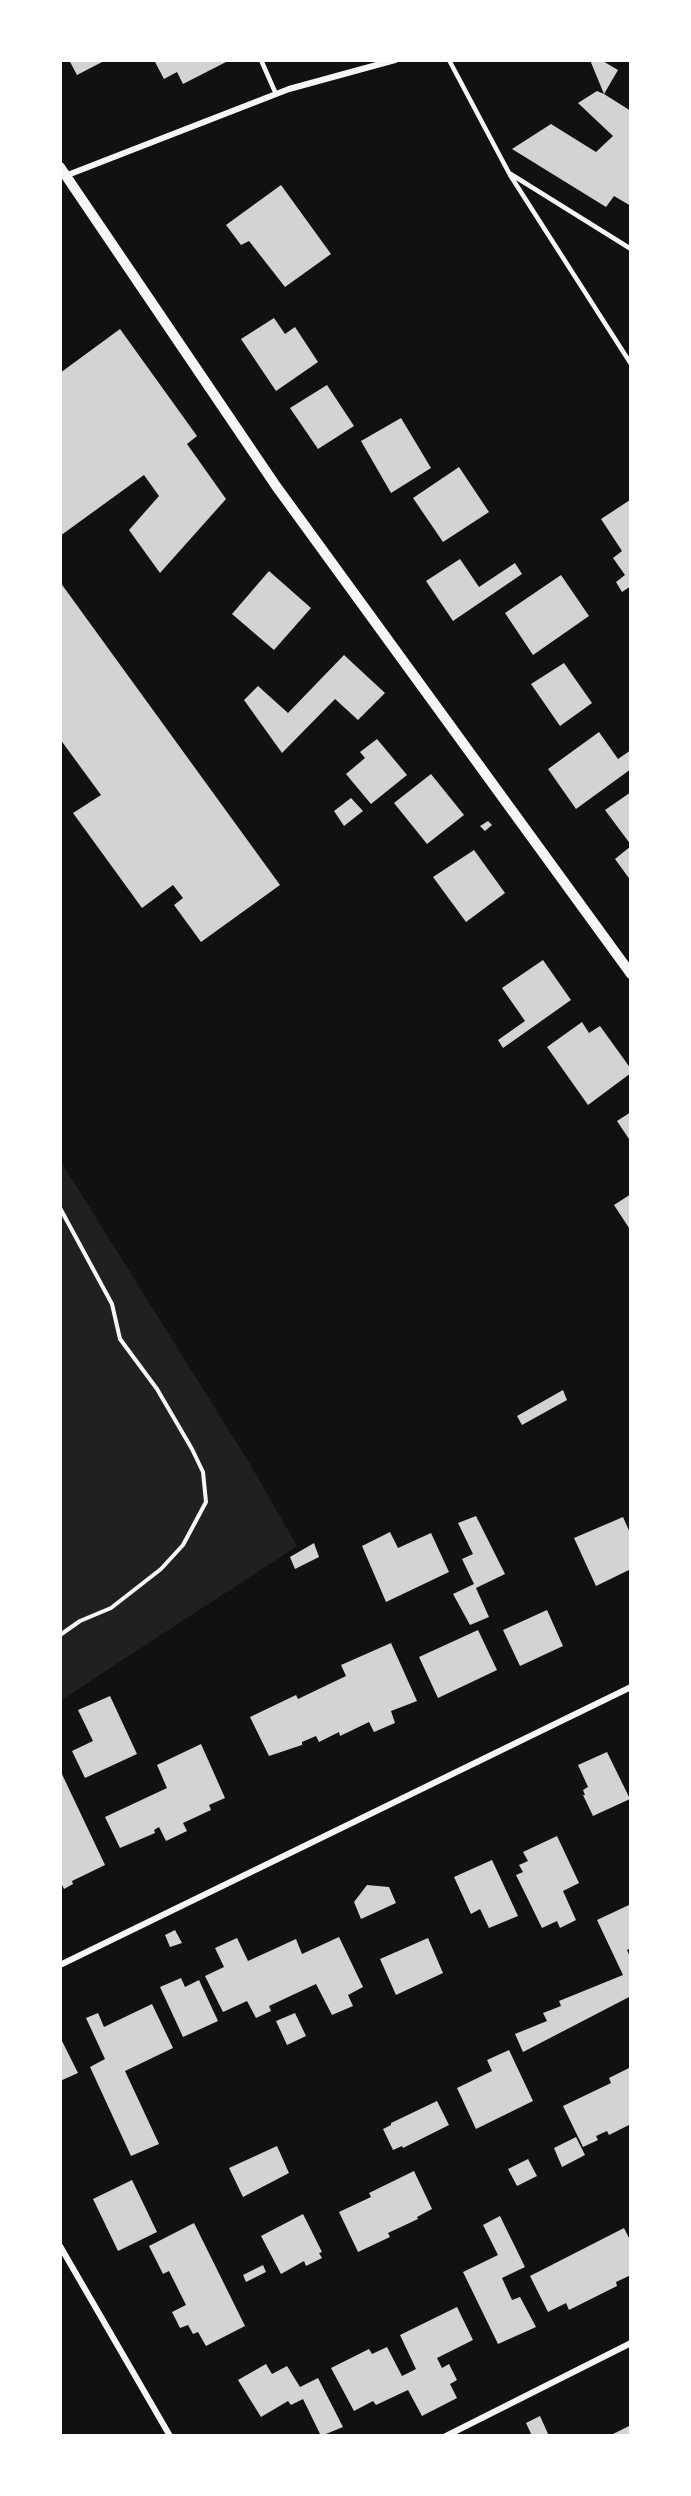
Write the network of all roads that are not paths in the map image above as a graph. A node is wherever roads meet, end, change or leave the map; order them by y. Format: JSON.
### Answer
{"nodes":[{"id":1,"x":261,"y":60,"type":"edge"},
{"id":2,"x":395,"y":60,"type":"edge"},
{"id":3,"x":449,"y":60,"type":"edge"},
{"id":4,"x":276,"y":94,"type":"junction"},
{"id":5,"x":509,"y":173,"type":"junction"},
{"id":6,"x":62,"y":174,"type":"edge"},
{"id":7,"x":631,"y":249,"type":"edge"},
{"id":8,"x":631,"y":363,"type":"edge"},
{"id":9,"x":631,"y":974,"type":"edge"},
{"id":10,"x":631,"y":1687,"type":"edge"},
{"id":11,"x":60,"y":1965,"type":"edge"},
{"id":12,"x":60,"y":2246,"type":"edge"},
{"id":13,"x":631,"y":2343,"type":"edge"},
{"id":14,"x":170,"y":2436,"type":"edge"},
{"id":15,"x":446,"y":2436,"type":"edge"}],
"edges":[{"from":1,"to":4,"type":"lane"},
{"from":2,"to":4,"type":"street"},
{"from":3,"to":5,"type":"lane"},
{"from":4,"to":6,"type":"street"},
{"from":5,"to":7,"type":"lane"},
{"from":5,"to":8,"type":"lane"},
{"from":6,"to":9,"type":"street"},
{"from":10,"to":11,"type":"street"},
{"from":12,"to":14,"type":"street"},
{"from":13,"to":15,"type":"street"}]}
